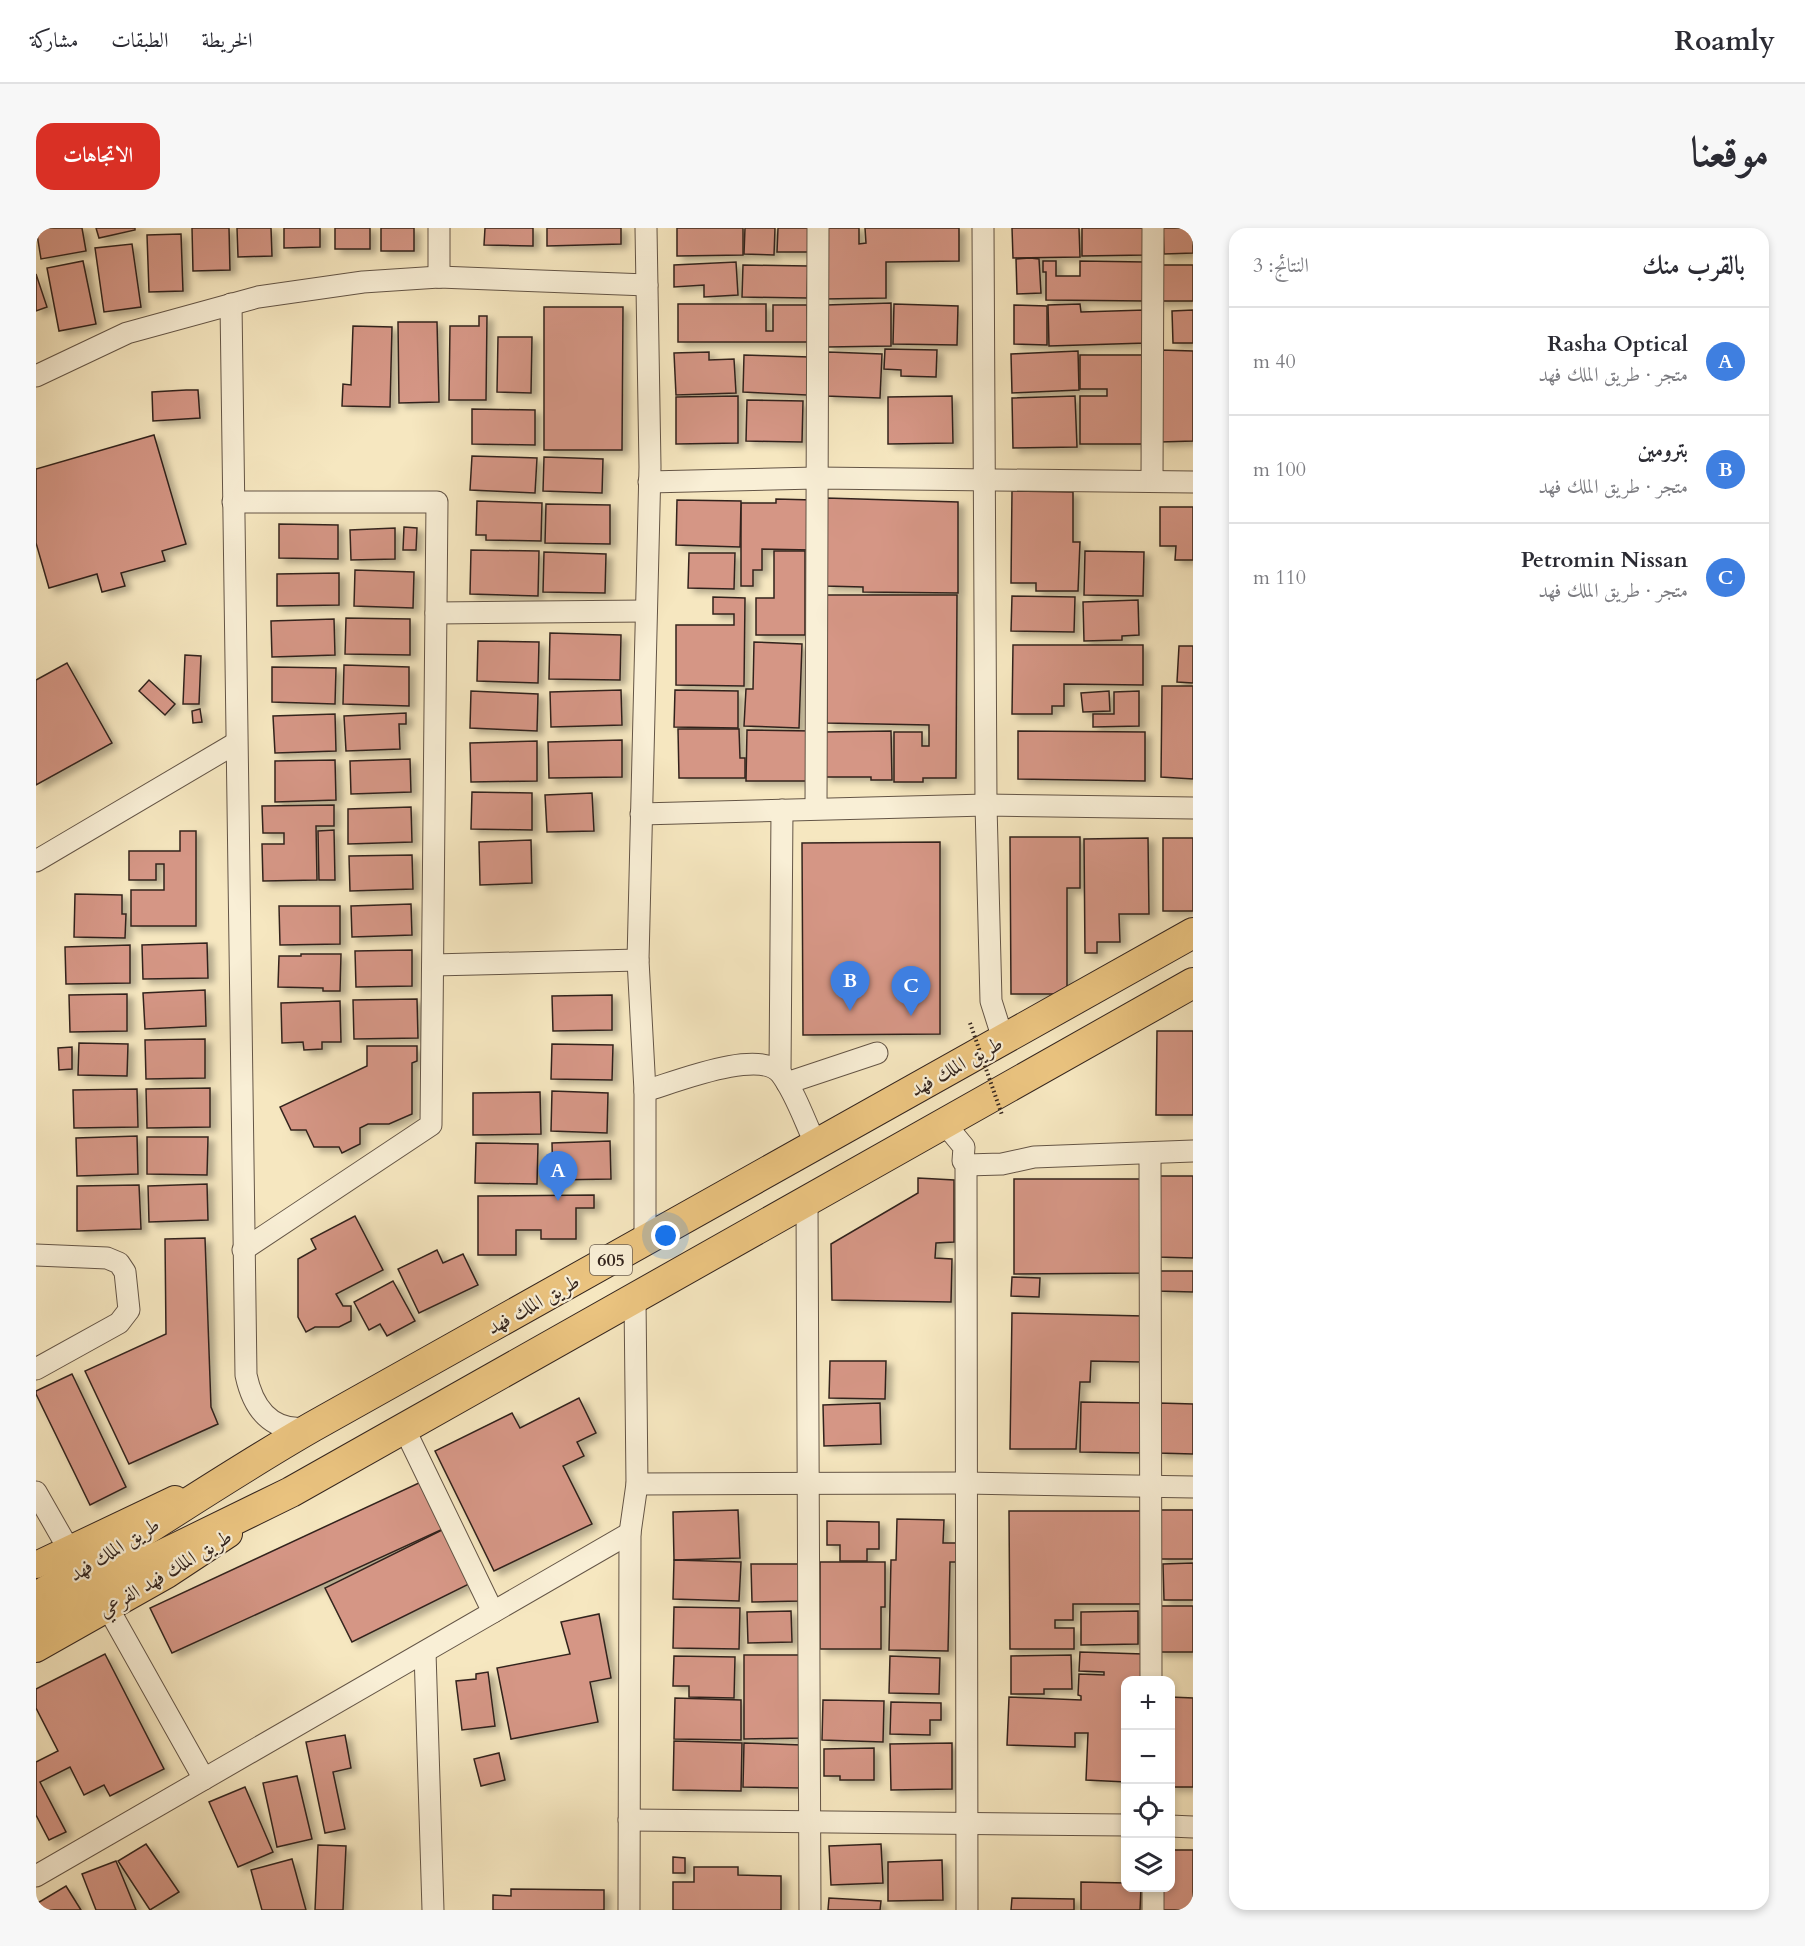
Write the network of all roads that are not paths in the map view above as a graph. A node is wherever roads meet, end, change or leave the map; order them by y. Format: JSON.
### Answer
{"nodes":[{"id":1,"x":439,"y":228,"type":"edge"},
{"id":2,"x":646,"y":228,"type":"edge"},
{"id":3,"x":818,"y":228,"type":"edge"},
{"id":4,"x":983,"y":228,"type":"edge"},
{"id":5,"x":1153,"y":228,"type":"edge"},
{"id":6,"x":439,"y":277,"type":"junction"},
{"id":7,"x":647,"y":285,"type":"junction"},
{"id":8,"x":231,"y":304,"type":"junction"},
{"id":9,"x":36,"y":376,"type":"edge"},
{"id":10,"x":816,"y":478,"type":"junction"},
{"id":11,"x":986,"y":478,"type":"junction"},
{"id":12,"x":1152,"y":481,"type":"junction"},
{"id":13,"x":649,"y":482,"type":"junction"},
{"id":14,"x":1193,"y":482,"type":"edge"},
{"id":15,"x":233,"y":502,"type":"junction"},
{"id":16,"x":646,"y":611,"type":"junction"},
{"id":17,"x":436,"y":613,"type":"junction"},
{"id":18,"x":236,"y":744,"type":"junction"},
{"id":19,"x":986,"y":805,"type":"junction"},
{"id":20,"x":816,"y":808,"type":"junction"},
{"id":21,"x":1193,"y":808,"type":"edge"},
{"id":22,"x":782,"y":810,"type":"junction"},
{"id":23,"x":641,"y":814,"type":"junction"},
{"id":24,"x":36,"y":861,"type":"edge"},
{"id":25,"x":1193,"y":933,"type":"edge"},
{"id":26,"x":638,"y":960,"type":"junction"},
{"id":27,"x":433,"y":965,"type":"junction"},
{"id":28,"x":1193,"y":983,"type":"edge"},
{"id":29,"x":1003,"y":1040,"type":"junction"},
{"id":30,"x":878,"y":1053,"type":"dead end"},
{"id":31,"x":783,"y":1078,"type":"junction"},
{"id":32,"x":645,"y":1091,"type":"junction"},
{"id":33,"x":945,"y":1124,"type":"junction"},
{"id":34,"x":816,"y":1145,"type":"junction"},
{"id":35,"x":1193,"y":1151,"type":"edge"},
{"id":36,"x":1150,"y":1154,"type":"junction"},
{"id":37,"x":966,"y":1165,"type":"junction"},
{"id":38,"x":807,"y":1200,"type":"junction"},
{"id":39,"x":645,"y":1241,"type":"junction"},
{"id":40,"x":243,"y":1250,"type":"junction"},
{"id":41,"x":36,"y":1256,"type":"edge"},
{"id":42,"x":635,"y":1299,"type":"junction"},
{"id":43,"x":36,"y":1369,"type":"edge"},
{"id":44,"x":312,"y":1427,"type":"junction"},
{"id":45,"x":404,"y":1428,"type":"junction"},
{"id":46,"x":230,"y":1475,"type":"junction"},
{"id":47,"x":808,"y":1483,"type":"junction"},
{"id":48,"x":965,"y":1483,"type":"junction"},
{"id":49,"x":637,"y":1484,"type":"junction"},
{"id":50,"x":1150,"y":1485,"type":"junction"},
{"id":51,"x":1193,"y":1487,"type":"edge"},
{"id":52,"x":36,"y":1492,"type":"edge"},
{"id":53,"x":291,"y":1492,"type":"junction"},
{"id":54,"x":630,"y":1533,"type":"junction"},
{"id":55,"x":68,"y":1548,"type":"junction"},
{"id":56,"x":36,"y":1565,"type":"edge"},
{"id":57,"x":36,"y":1597,"type":"edge"},
{"id":58,"x":108,"y":1608,"type":"junction"},
{"id":59,"x":493,"y":1612,"type":"junction"},
{"id":60,"x":36,"y":1625,"type":"edge"},
{"id":61,"x":36,"y":1649,"type":"edge"},
{"id":62,"x":425,"y":1652,"type":"junction"},
{"id":63,"x":1151,"y":1676,"type":"edge"},
{"id":64,"x":204,"y":1779,"type":"junction"},
{"id":65,"x":629,"y":1821,"type":"junction"},
{"id":66,"x":809,"y":1822,"type":"junction"},
{"id":67,"x":967,"y":1824,"type":"junction"},
{"id":68,"x":1121,"y":1825,"type":"edge"},
{"id":69,"x":1175,"y":1826,"type":"edge"},
{"id":70,"x":1193,"y":1827,"type":"edge"},
{"id":71,"x":36,"y":1876,"type":"edge"},
{"id":72,"x":1153,"y":1892,"type":"edge"},
{"id":73,"x":433,"y":1910,"type":"edge"},
{"id":74,"x":629,"y":1910,"type":"edge"},
{"id":75,"x":810,"y":1910,"type":"edge"},
{"id":76,"x":967,"y":1910,"type":"edge"},
{"id":77,"x":1153,"y":1910,"type":"edge"}],
"edges":[{"from":1,"to":6,"type":"street"},
{"from":2,"to":7,"type":"street"},
{"from":3,"to":10,"type":"street"},
{"from":4,"to":11,"type":"street"},
{"from":5,"to":12,"type":"street"},
{"from":6,"to":7,"type":"street"},
{"from":6,"to":8,"type":"street"},
{"from":7,"to":13,"type":"street"},
{"from":8,"to":9,"type":"street"},
{"from":8,"to":15,"type":"street"},
{"from":10,"to":11,"type":"street"},
{"from":10,"to":13,"type":"street"},
{"from":10,"to":20,"type":"street"},
{"from":11,"to":12,"type":"street"},
{"from":11,"to":19,"type":"street"},
{"from":12,"to":14,"type":"street"},
{"from":13,"to":16,"type":"street"},
{"from":15,"to":17,"type":"street"},
{"from":15,"to":18,"type":"street"},
{"from":16,"to":17,"type":"street"},
{"from":16,"to":23,"type":"street"},
{"from":17,"to":27,"type":"street"},
{"from":18,"to":24,"type":"street"},
{"from":18,"to":40,"type":"street"},
{"from":19,"to":20,"type":"street"},
{"from":19,"to":21,"type":"street"},
{"from":19,"to":29,"type":"street"},
{"from":20,"to":22,"type":"street"},
{"from":22,"to":23,"type":"street"},
{"from":22,"to":31,"type":"street"},
{"from":23,"to":26,"type":"street"},
{"from":25,"to":29,"type":"highway","name":"طريق الملك فهد","number":"605"},
{"from":26,"to":27,"type":"street"},
{"from":26,"to":32,"type":"street"},
{"from":27,"to":40,"type":"street"},
{"from":28,"to":33,"type":"highway","name":"طريق الملك فهد","number":"605"},
{"from":29,"to":34,"type":"highway","name":"طريق الملك فهد","number":"605"},
{"from":30,"to":31,"type":"street"},
{"from":31,"to":32,"type":"street"},
{"from":31,"to":34,"type":"street"},
{"from":32,"to":39,"type":"street"},
{"from":33,"to":37,"type":"street"},
{"from":33,"to":38,"type":"highway","name":"طريق الملك فهد","number":"605"},
{"from":34,"to":39,"type":"highway","name":"طريق الملك فهد","number":"605"},
{"from":35,"to":36,"type":"street"},
{"from":36,"to":37,"type":"street"},
{"from":36,"to":50,"type":"street"},
{"from":37,"to":48,"type":"street"},
{"from":38,"to":42,"type":"highway","name":"طريق الملك فهد","number":"605"},
{"from":38,"to":47,"type":"street"},
{"from":39,"to":44,"type":"highway","name":"طريق الملك فهد","number":"605"},
{"from":40,"to":44,"type":"street"},
{"from":41,"to":43,"type":"street"},
{"from":42,"to":45,"type":"highway","name":"طريق الملك فهد","number":"605"},
{"from":42,"to":49,"type":"street"},
{"from":44,"to":46,"type":"highway","name":"طريق الملك فهد","number":"605"},
{"from":45,"to":53,"type":"highway","name":"طريق الملك فهد","number":"605"},
{"from":45,"to":59,"type":"street"},
{"from":46,"to":55,"type":"main road"},
{"from":46,"to":57,"type":"highway","name":"طريق الملك فهد","number":"605"},
{"from":47,"to":48,"type":"street"},
{"from":47,"to":49,"type":"street"},
{"from":47,"to":66,"type":"street"},
{"from":48,"to":50,"type":"street"},
{"from":48,"to":67,"type":"street"},
{"from":49,"to":54,"type":"street"},
{"from":50,"to":51,"type":"street"},
{"from":50,"to":63,"type":"street"},
{"from":52,"to":55,"type":"street"},
{"from":53,"to":58,"type":"main road","name":"طريق الملك فهد الفرعي"},
{"from":53,"to":60,"type":"highway","name":"طريق الملك فهد","number":"605"},
{"from":54,"to":59,"type":"street"},
{"from":54,"to":65,"type":"street"},
{"from":55,"to":56,"type":"main road"},
{"from":58,"to":61,"type":"main road","name":"طريق الملك فهد الفرعي"},
{"from":58,"to":64,"type":"street"},
{"from":59,"to":62,"type":"street"},
{"from":62,"to":64,"type":"street"},
{"from":62,"to":73,"type":"street"},
{"from":64,"to":71,"type":"street"},
{"from":65,"to":66,"type":"street"},
{"from":65,"to":74,"type":"street"},
{"from":66,"to":67,"type":"street"},
{"from":66,"to":75,"type":"street"},
{"from":67,"to":68,"type":"street"},
{"from":67,"to":76,"type":"street"},
{"from":69,"to":70,"type":"street"},
{"from":72,"to":77,"type":"street"}]}
